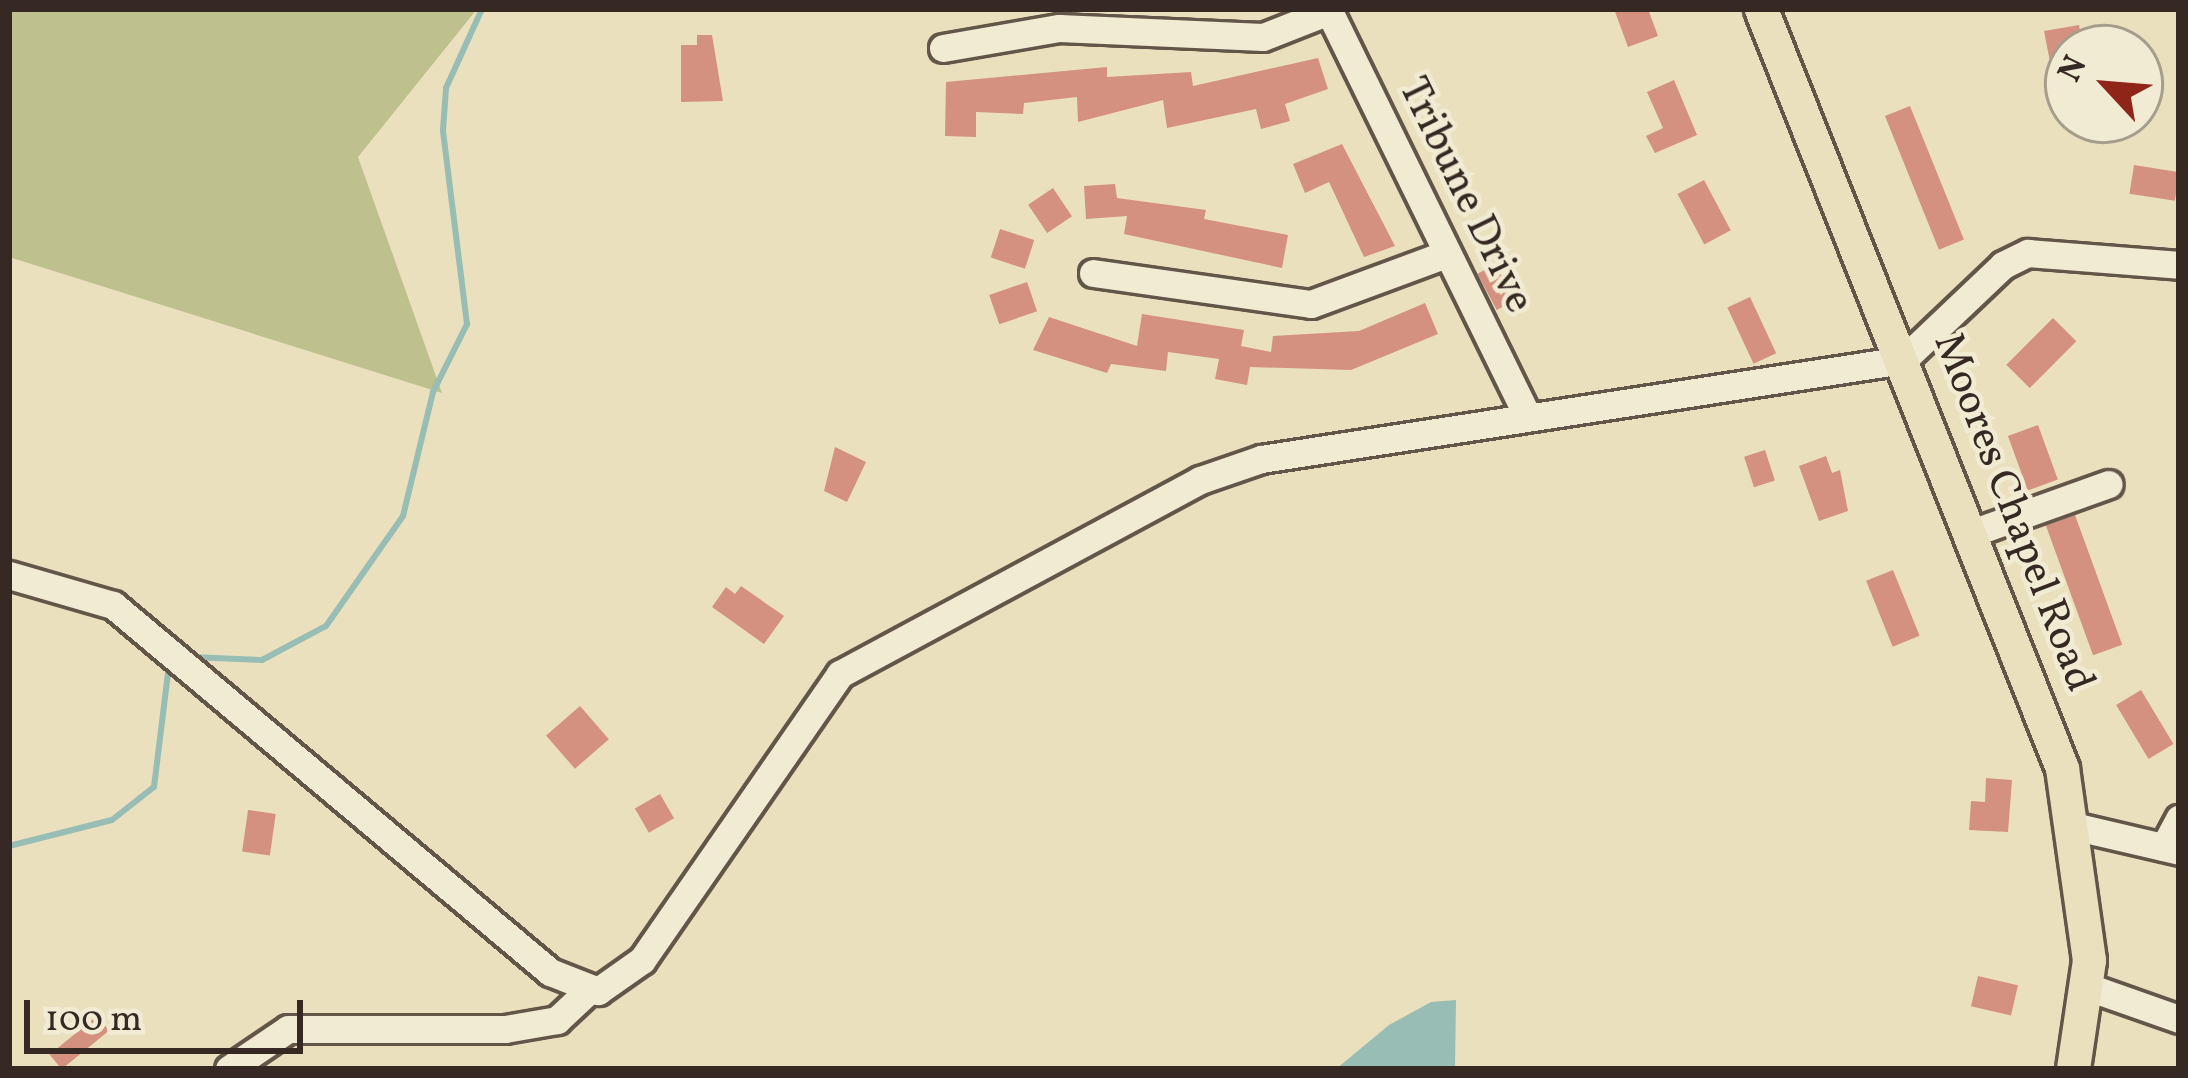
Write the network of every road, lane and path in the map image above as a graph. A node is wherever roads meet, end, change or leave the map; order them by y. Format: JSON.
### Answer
{"nodes":[{"id":1,"x":1762,"y":9,"type":"edge"},
{"id":2,"x":1329,"y":10,"type":"edge"},
{"id":3,"x":943,"y":48,"type":"dead end"},
{"id":4,"x":1441,"y":256,"type":"junction"},
{"id":5,"x":2179,"y":265,"type":"edge"},
{"id":6,"x":1094,"y":273,"type":"dead end"},
{"id":7,"x":1903,"y":360,"type":"junction"},
{"id":8,"x":1528,"y":417,"type":"junction"},
{"id":9,"x":2109,"y":484,"type":"dead end"},
{"id":10,"x":1972,"y":533,"type":"junction"},
{"id":11,"x":9,"y":574,"type":"edge"},
{"id":12,"x":2179,"y":819,"type":"edge"},
{"id":13,"x":2077,"y":827,"type":"junction"},
{"id":14,"x":2172,"y":849,"type":"edge"},
{"id":15,"x":2089,"y":987,"type":"junction"},
{"id":16,"x":588,"y":991,"type":"junction"},
{"id":17,"x":2179,"y":1019,"type":"edge"},
{"id":18,"x":229,"y":1069,"type":"edge"},
{"id":19,"x":2073,"y":1069,"type":"edge"}],
"edges":[{"from":1,"to":7,"type":"main road","name":"Moores Chapel Road"},
{"from":2,"to":3,"type":"street"},
{"from":2,"to":4,"type":"street","name":"Tribune Drive"},
{"from":4,"to":6,"type":"street"},
{"from":4,"to":8,"type":"street","name":"Tribune Drive"},
{"from":5,"to":7,"type":"street"},
{"from":7,"to":8,"type":"street"},
{"from":7,"to":10,"type":"main road","name":"Moores Chapel Road"},
{"from":8,"to":16,"type":"street"},
{"from":9,"to":10,"type":"street"},
{"from":10,"to":13,"type":"main road","name":"Moores Chapel Road"},
{"from":11,"to":16,"type":"street"},
{"from":12,"to":14,"type":"street"},
{"from":13,"to":14,"type":"street"},
{"from":13,"to":15,"type":"main road","name":"Moores Chapel Road"},
{"from":15,"to":17,"type":"street"},
{"from":15,"to":19,"type":"main road","name":"Moores Chapel Road"},
{"from":16,"to":18,"type":"street"}]}
